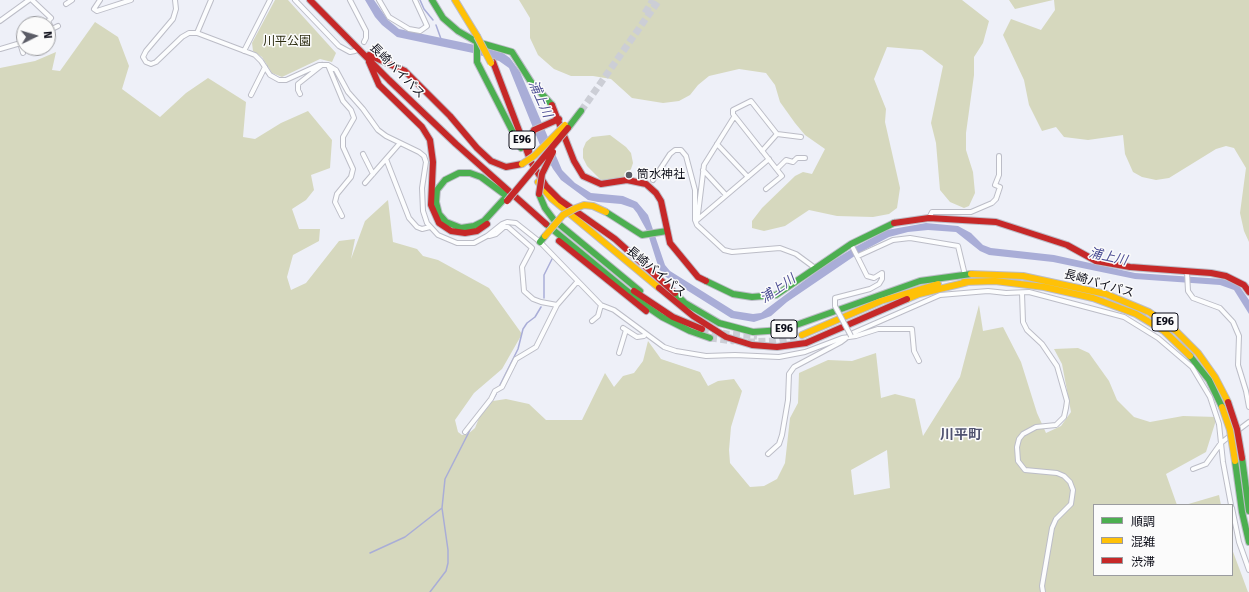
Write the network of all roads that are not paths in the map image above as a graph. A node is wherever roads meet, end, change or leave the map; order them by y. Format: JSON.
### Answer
{"nodes":[{"id":1,"x":29,"y":0,"type":"edge"},
{"id":2,"x":32,"y":0,"type":"edge"},
{"id":3,"x":72,"y":0,"type":"edge"},
{"id":4,"x":100,"y":0,"type":"edge"},
{"id":5,"x":130,"y":0,"type":"edge"},
{"id":6,"x":175,"y":0,"type":"edge"},
{"id":7,"x":211,"y":0,"type":"edge"},
{"id":8,"x":270,"y":0,"type":"edge"},
{"id":9,"x":295,"y":0,"type":"edge"},
{"id":10,"x":310,"y":0,"type":"edge"},
{"id":11,"x":350,"y":0,"type":"edge"},
{"id":12,"x":379,"y":0,"type":"edge"},
{"id":13,"x":416,"y":0,"type":"edge"},
{"id":14,"x":432,"y":0,"type":"edge"},
{"id":15,"x":455,"y":0,"type":"edge"},
{"id":16,"x":459,"y":0,"type":"edge"},
{"id":17,"x":66,"y":4,"type":"dead end"},
{"id":18,"x":49,"y":16,"type":"edge"},
{"id":19,"x":0,"y":21,"type":"edge"},
{"id":20,"x":197,"y":33,"type":"junction"},
{"id":21,"x":477,"y":39,"type":"junction"},
{"id":22,"x":364,"y":42,"type":"dead end"},
{"id":23,"x":16,"y":44,"type":"edge"},
{"id":24,"x":0,"y":49,"type":"edge"},
{"id":25,"x":244,"y":50,"type":"junction"},
{"id":26,"x":355,"y":51,"type":"dead end"},
{"id":27,"x":368,"y":56,"type":"junction"},
{"id":28,"x":492,"y":63,"type":"junction"},
{"id":29,"x":325,"y":65,"type":"junction"},
{"id":30,"x":265,"y":67,"type":"junction"},
{"id":31,"x":300,"y":94,"type":"dead end"},
{"id":32,"x":251,"y":95,"type":"dead end"},
{"id":33,"x":580,"y":110,"type":"tunnel mouth"},
{"id":34,"x":734,"y":117,"type":"junction"},
{"id":35,"x":559,"y":119,"type":"junction"},
{"id":36,"x":566,"y":126,"type":"junction"},
{"id":37,"x":778,"y":134,"type":"junction"},
{"id":38,"x":801,"y":137,"type":"dead end"},
{"id":39,"x":400,"y":143,"type":"junction"},
{"id":40,"x":717,"y":144,"type":"junction"},
{"id":41,"x":521,"y":148,"type":"junction"},
{"id":42,"x":762,"y":150,"type":"junction"},
{"id":43,"x":363,"y":154,"type":"dead end"},
{"id":44,"x":999,"y":156,"type":"dead end"},
{"id":45,"x":805,"y":158,"type":"dead end"},
{"id":46,"x":386,"y":159,"type":"junction"},
{"id":47,"x":769,"y":159,"type":"junction"},
{"id":48,"x":777,"y":169,"type":"junction"},
{"id":49,"x":703,"y":170,"type":"junction"},
{"id":50,"x":373,"y":174,"type":"junction"},
{"id":51,"x":748,"y":177,"type":"junction"},
{"id":52,"x":653,"y":180,"type":"dead end"},
{"id":53,"x":365,"y":183,"type":"dead end"},
{"id":54,"x":546,"y":186,"type":"junction"},
{"id":55,"x":766,"y":189,"type":"dead end"},
{"id":56,"x":726,"y":195,"type":"junction"},
{"id":57,"x":506,"y":200,"type":"junction"},
{"id":58,"x":342,"y":216,"type":"dead end"},
{"id":59,"x":929,"y":218,"type":"junction"},
{"id":60,"x":696,"y":221,"type":"junction"},
{"id":61,"x":430,"y":227,"type":"junction"},
{"id":62,"x":664,"y":231,"type":"junction"},
{"id":63,"x":487,"y":236,"type":"junction"},
{"id":64,"x":540,"y":242,"type":"junction"},
{"id":65,"x":852,"y":245,"type":"junction"},
{"id":66,"x":858,"y":256,"type":"junction"},
{"id":67,"x":815,"y":268,"type":"junction"},
{"id":68,"x":964,"y":271,"type":"dead end"},
{"id":69,"x":1187,"y":272,"type":"junction"},
{"id":70,"x":966,"y":281,"type":"junction"},
{"id":71,"x":577,"y":282,"type":"junction"},
{"id":72,"x":968,"y":292,"type":"junction"},
{"id":73,"x":1249,"y":292,"type":"edge"},
{"id":74,"x":884,"y":293,"type":"junction"},
{"id":75,"x":1022,"y":293,"type":"junction"},
{"id":76,"x":601,"y":304,"type":"junction"},
{"id":77,"x":557,"y":305,"type":"junction"},
{"id":78,"x":663,"y":310,"type":"junction"},
{"id":79,"x":592,"y":321,"type":"dead end"},
{"id":80,"x":680,"y":327,"type":"junction"},
{"id":81,"x":702,"y":329,"type":"tunnel mouth"},
{"id":82,"x":645,"y":334,"type":"junction"},
{"id":83,"x":802,"y":335,"type":"tunnel mouth"},
{"id":84,"x":757,"y":336,"type":"tunnel mouth"},
{"id":85,"x":850,"y":336,"type":"junction"},
{"id":86,"x":710,"y":338,"type":"tunnel mouth"},
{"id":87,"x":618,"y":353,"type":"dead end"},
{"id":88,"x":920,"y":361,"type":"dead end"},
{"id":89,"x":1249,"y":407,"type":"edge"},
{"id":90,"x":1249,"y":422,"type":"edge"},
{"id":91,"x":465,"y":432,"type":"dead end"},
{"id":92,"x":1221,"y":443,"type":"junction"},
{"id":93,"x":768,"y":454,"type":"dead end"},
{"id":94,"x":1193,"y":469,"type":"dead end"},
{"id":95,"x":1231,"y":504,"type":"edge"},
{"id":96,"x":1249,"y":511,"type":"edge"},
{"id":97,"x":1233,"y":513,"type":"edge"},
{"id":98,"x":1249,"y":542,"type":"edge"},
{"id":99,"x":1249,"y":570,"type":"edge"},
{"id":100,"x":1043,"y":592,"type":"edge"}],
"edges":[{"from":1,"to":19,"type":"street"},
{"from":2,"to":18,"type":"street"},
{"from":3,"to":17,"type":"street"},
{"from":4,"to":5,"type":"street"},
{"from":6,"to":20,"type":"street"},
{"from":7,"to":20,"type":"street"},
{"from":8,"to":25,"type":"street"},
{"from":9,"to":26,"type":"street"},
{"from":10,"to":27,"type":"main road","name":"長崎バイパス"},
{"from":11,"to":22,"type":"street"},
{"from":12,"to":13,"type":"street"},
{"from":14,"to":21,"type":"main road"},
{"from":15,"to":21,"type":"main road","name":"長崎バイパス","number":"E96"},
{"from":16,"to":21,"type":"main road","name":"長崎バイパス","number":"E96"},
{"from":20,"to":25,"type":"street"},
{"from":21,"to":28,"type":"main road","name":"長崎バイパス","number":"E96","bridge":true},
{"from":21,"to":35,"type":"main road"},
{"from":21,"to":41,"type":"main road"},
{"from":23,"to":24,"type":"street"},
{"from":25,"to":30,"type":"street"},
{"from":27,"to":36,"type":"main road","bridge":true},
{"from":27,"to":57,"type":"main road"},
{"from":27,"to":78,"type":"main road","name":"長崎バイパス"},
{"from":27,"to":80,"type":"main road","name":"長崎バイパス"},
{"from":28,"to":41,"type":"main road","name":"長崎バイパス","number":"E96"},
{"from":28,"to":54,"type":"main road","name":"長崎バイパス","number":"E96"},
{"from":29,"to":30,"type":"street"},
{"from":29,"to":31,"type":"street"},
{"from":29,"to":39,"type":"street"},
{"from":29,"to":58,"type":"street"},
{"from":30,"to":32,"type":"street"},
{"from":33,"to":36,"type":"main road"},
{"from":34,"to":37,"type":"street"},
{"from":34,"to":40,"type":"street"},
{"from":34,"to":42,"type":"street"},
{"from":35,"to":54,"type":"main road"},
{"from":35,"to":62,"type":"main road"},
{"from":36,"to":57,"type":"main road","bridge":true},
{"from":36,"to":78,"type":"main road","bridge":true},
{"from":37,"to":38,"type":"street"},
{"from":37,"to":42,"type":"street"},
{"from":39,"to":46,"type":"street"},
{"from":39,"to":61,"type":"street"},
{"from":40,"to":49,"type":"street"},
{"from":40,"to":51,"type":"street"},
{"from":41,"to":70,"type":"main road","name":"長崎バイパス","number":"E96"},
{"from":42,"to":47,"type":"street"},
{"from":43,"to":50,"type":"street"},
{"from":44,"to":59,"type":"street"},
{"from":45,"to":48,"type":"street"},
{"from":46,"to":50,"type":"street"},
{"from":46,"to":61,"type":"street"},
{"from":47,"to":48,"type":"street"},
{"from":47,"to":51,"type":"street"},
{"from":48,"to":55,"type":"street"},
{"from":49,"to":56,"type":"street"},
{"from":49,"to":60,"type":"street"},
{"from":50,"to":53,"type":"street"},
{"from":51,"to":56,"type":"street"},
{"from":52,"to":60,"type":"street"},
{"from":54,"to":74,"type":"main road","name":"長崎バイパス","number":"E96"},
{"from":56,"to":60,"type":"street"},
{"from":57,"to":80,"type":"main road"},
{"from":59,"to":65,"type":"main road"},
{"from":59,"to":69,"type":"main road"},
{"from":60,"to":67,"type":"street"},
{"from":61,"to":63,"type":"street"},
{"from":62,"to":64,"type":"main road","bridge":true},
{"from":62,"to":67,"type":"main road"},
{"from":63,"to":64,"type":"street"},
{"from":63,"to":77,"type":"street"},
{"from":64,"to":71,"type":"street"},
{"from":65,"to":66,"type":"street"},
{"from":65,"to":67,"type":"main road"},
{"from":66,"to":68,"type":"street"},
{"from":66,"to":85,"type":"street","bridge":true},
{"from":69,"to":73,"type":"main road"},
{"from":69,"to":89,"type":"street"},
{"from":70,"to":72,"type":"street"},
{"from":70,"to":83,"type":"main road","name":"長崎バイパス","number":"E96"},
{"from":70,"to":98,"type":"main road","name":"長崎バイパス","number":"E96","bridge":true},
{"from":71,"to":76,"type":"street"},
{"from":71,"to":77,"type":"street"},
{"from":72,"to":75,"type":"street"},
{"from":72,"to":85,"type":"street"},
{"from":74,"to":84,"type":"main road","name":"長崎バイパス","number":"E96"},
{"from":74,"to":96,"type":"main road","name":"長崎バイパス","number":"E96","bridge":true},
{"from":75,"to":92,"type":"street"},
{"from":75,"to":100,"type":"street"},
{"from":76,"to":79,"type":"street"},
{"from":76,"to":82,"type":"street"},
{"from":77,"to":91,"type":"street"},
{"from":78,"to":81,"type":"main road","name":"長崎バイパス"},
{"from":80,"to":86,"type":"main road","name":"長崎バイパス"},
{"from":82,"to":85,"type":"street"},
{"from":82,"to":87,"type":"street"},
{"from":85,"to":88,"type":"street"},
{"from":85,"to":93,"type":"street"},
{"from":90,"to":92,"type":"street"},
{"from":92,"to":94,"type":"street"},
{"from":92,"to":95,"type":"street"},
{"from":97,"to":99,"type":"street"}]}
